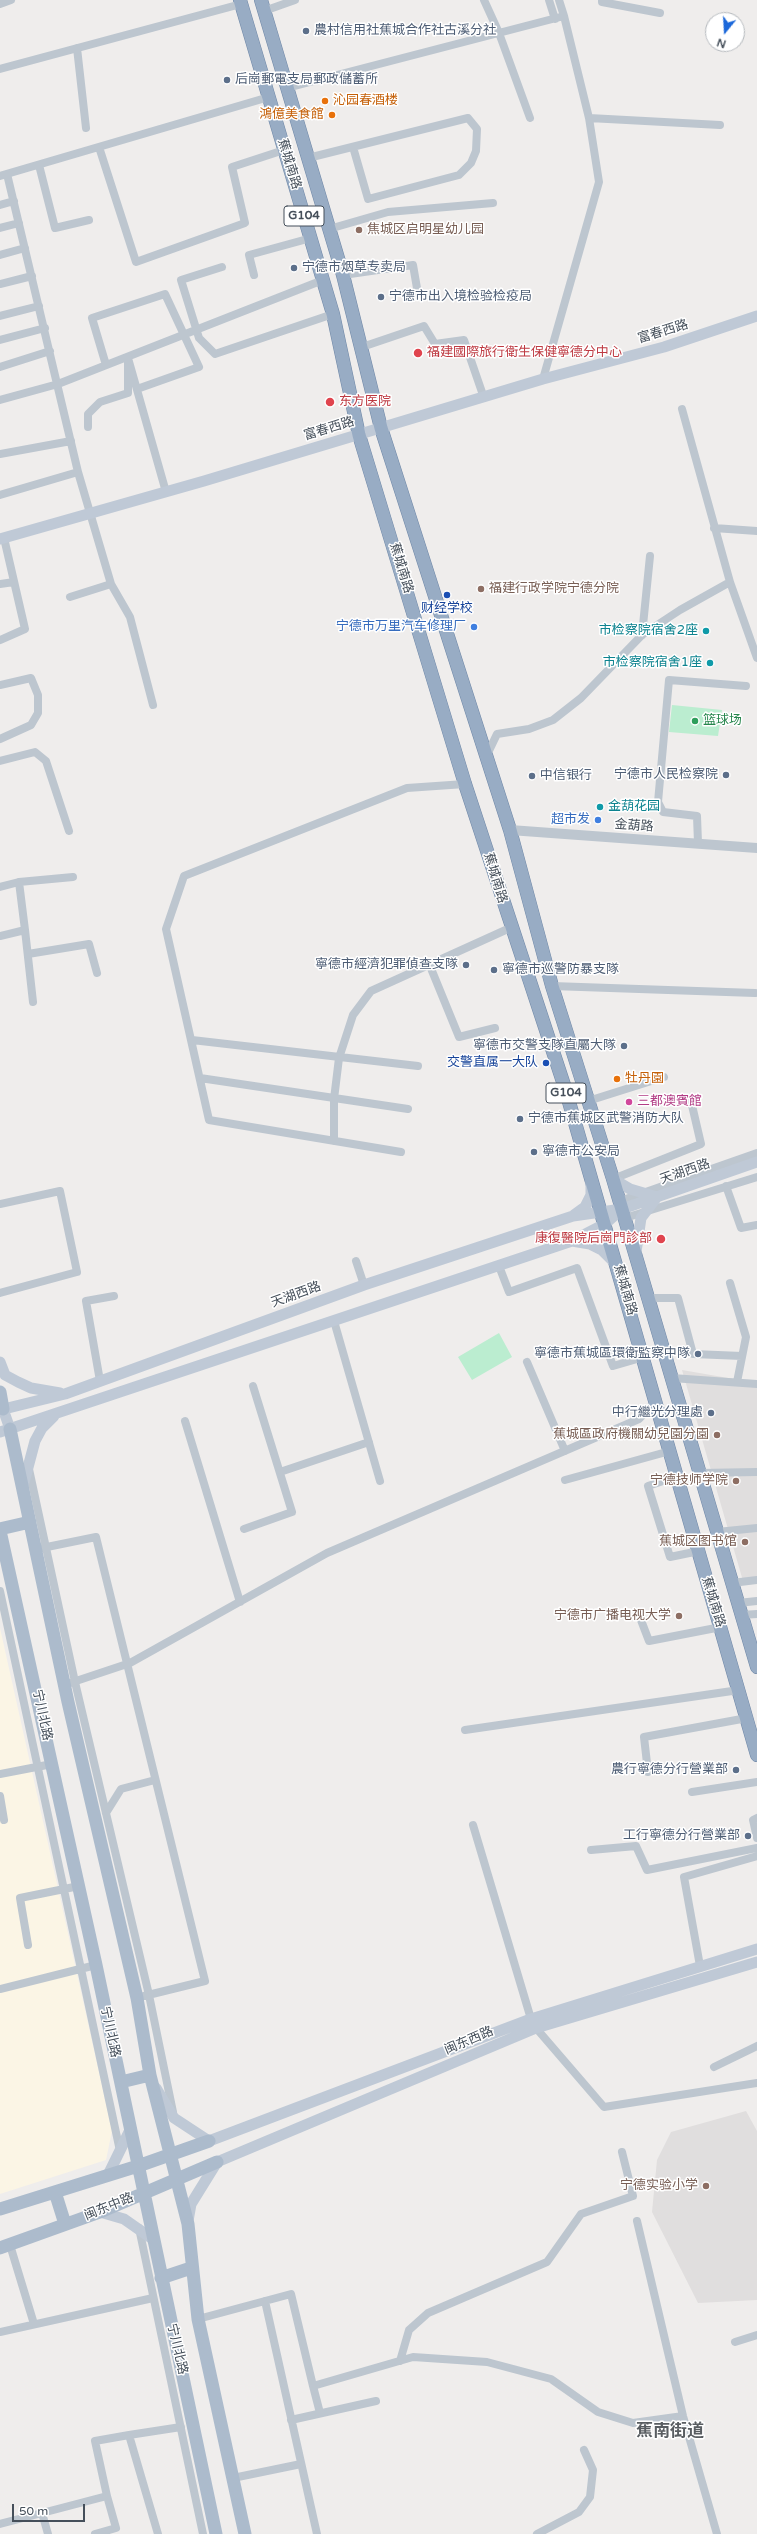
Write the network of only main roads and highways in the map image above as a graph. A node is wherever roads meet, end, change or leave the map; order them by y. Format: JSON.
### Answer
{"nodes":[{"id":1,"x":240,"y":2,"type":"edge"},
{"id":2,"x":263,"y":5,"type":"edge"},
{"id":3,"x":757,"y":316,"type":"edge"},
{"id":4,"x":381,"y":428,"type":"junction"},
{"id":5,"x":359,"y":435,"type":"junction"},
{"id":6,"x":2,"y":538,"type":"edge"},
{"id":7,"x":757,"y":1162,"type":"edge"},
{"id":8,"x":590,"y":1172,"type":"junction"},
{"id":9,"x":613,"y":1179,"type":"junction"},
{"id":10,"x":657,"y":1197,"type":"junction"},
{"id":11,"x":622,"y":1209,"type":"junction"},
{"id":12,"x":573,"y":1216,"type":"junction"},
{"id":13,"x":603,"y":1218,"type":"junction"},
{"id":14,"x":572,"y":1241,"type":"junction"},
{"id":15,"x":636,"y":1256,"type":"junction"},
{"id":16,"x":618,"y":1265,"type":"junction"},
{"id":17,"x":0,"y":1362,"type":"edge"},
{"id":18,"x":80,"y":1389,"type":"junction"},
{"id":19,"x":0,"y":1392,"type":"edge"},
{"id":20,"x":65,"y":1394,"type":"junction"},
{"id":21,"x":84,"y":1404,"type":"junction"},
{"id":22,"x":1,"y":1410,"type":"edge"},
{"id":23,"x":57,"y":1413,"type":"junction"},
{"id":24,"x":5,"y":1431,"type":"edge"},
{"id":25,"x":23,"y":1489,"type":"junction"},
{"id":26,"x":30,"y":1522,"type":"junction"},
{"id":27,"x":0,"y":1530,"type":"edge"},
{"id":28,"x":753,"y":1640,"type":"edge"},
{"id":29,"x":757,"y":1667,"type":"edge"},
{"id":30,"x":757,"y":1755,"type":"edge"},
{"id":31,"x":757,"y":1949,"type":"edge"},
{"id":32,"x":757,"y":1962,"type":"edge"},
{"id":33,"x":533,"y":2024,"type":"junction"},
{"id":34,"x":152,"y":2079,"type":"junction"},
{"id":35,"x":121,"y":2082,"type":"junction"},
{"id":36,"x":130,"y":2130,"type":"junction"},
{"id":37,"x":209,"y":2141,"type":"junction"},
{"id":38,"x":170,"y":2155,"type":"junction"},
{"id":39,"x":217,"y":2162,"type":"junction"},
{"id":40,"x":138,"y":2166,"type":"junction"},
{"id":41,"x":108,"y":2175,"type":"junction"},
{"id":42,"x":176,"y":2180,"type":"junction"},
{"id":43,"x":56,"y":2192,"type":"junction"},
{"id":44,"x":144,"y":2193,"type":"junction"},
{"id":45,"x":0,"y":2209,"type":"edge"},
{"id":46,"x":100,"y":2212,"type":"junction"},
{"id":47,"x":65,"y":2224,"type":"junction"},
{"id":48,"x":188,"y":2224,"type":"junction"},
{"id":49,"x":154,"y":2240,"type":"junction"},
{"id":50,"x":5,"y":2246,"type":"edge"},
{"id":51,"x":191,"y":2268,"type":"junction"},
{"id":52,"x":161,"y":2278,"type":"junction"},
{"id":53,"x":216,"y":2534,"type":"edge"},
{"id":54,"x":245,"y":2534,"type":"edge"}],
"edges":[{"from":1,"to":5,"type":"highway","name":"蕉城南路","number":"G104"},
{"from":2,"to":4,"type":"highway","name":"蕉城南路","number":"G104"},
{"from":3,"to":4,"type":"main road","name":"富春西路"},
{"from":4,"to":5,"type":"main road","name":"富春西路"},
{"from":4,"to":9,"type":"highway","name":"蕉城南路","number":"G104"},
{"from":5,"to":6,"type":"main road","name":"富春西路"},
{"from":5,"to":8,"type":"highway","name":"蕉城南路","number":"G104"},
{"from":7,"to":10,"type":"main road","name":"天湖西路"},
{"from":8,"to":12,"type":"main road"},
{"from":8,"to":13,"type":"highway","name":"蕉城南路","number":"G104"},
{"from":9,"to":10,"type":"main road"},
{"from":9,"to":11,"type":"highway","name":"蕉城南路","number":"G104"},
{"from":10,"to":11,"type":"main road","name":"天湖西路"},
{"from":10,"to":15,"type":"main road"},
{"from":11,"to":13,"type":"main road"},
{"from":11,"to":15,"type":"highway","name":"蕉城南路","number":"G104"},
{"from":12,"to":13,"type":"main road","name":"天湖西路"},
{"from":12,"to":18,"type":"main road","name":"天湖西路"},
{"from":13,"to":14,"type":"main road"},
{"from":13,"to":16,"type":"highway","name":"蕉城南路","number":"G104"},
{"from":14,"to":16,"type":"main road"},
{"from":14,"to":21,"type":"main road"},
{"from":15,"to":28,"type":"highway","name":"蕉城南路","number":"G104"},
{"from":16,"to":30,"type":"highway","name":"蕉城南路","number":"G104"},
{"from":17,"to":20,"type":"main road"},
{"from":18,"to":20,"type":"main road","name":"天湖西路"},
{"from":18,"to":21,"type":"main road"},
{"from":19,"to":22,"type":"main road"},
{"from":20,"to":22,"type":"main road","name":"天湖西路"},
{"from":21,"to":23,"type":"main road"},
{"from":22,"to":24,"type":"main road"},
{"from":23,"to":24,"type":"main road"},
{"from":23,"to":25,"type":"main road"},
{"from":24,"to":25,"type":"main road"},
{"from":25,"to":26,"type":"main road"},
{"from":26,"to":27,"type":"main road"},
{"from":26,"to":34,"type":"main road"},
{"from":27,"to":35,"type":"main road","name":"宁川北路"},
{"from":28,"to":29,"type":"highway","name":"蕉城南路","number":"G104"},
{"from":31,"to":33,"type":"main road","name":"闽东西路"},
{"from":32,"to":33,"type":"main road","name":"闽东西路"},
{"from":33,"to":37,"type":"main road","name":"闽东西路"},
{"from":33,"to":39,"type":"main road","name":"闽东西路"},
{"from":34,"to":35,"type":"main road"},
{"from":34,"to":37,"type":"main road"},
{"from":34,"to":38,"type":"main road"},
{"from":35,"to":36,"type":"main road","name":"宁川北路"},
{"from":36,"to":40,"type":"main road","name":"宁川北路"},
{"from":36,"to":41,"type":"main road"},
{"from":37,"to":38,"type":"main road"},
{"from":38,"to":40,"type":"main road"},
{"from":38,"to":42,"type":"main road"},
{"from":39,"to":42,"type":"main road","name":"闽东中路"},
{"from":39,"to":48,"type":"main road"},
{"from":40,"to":41,"type":"main road"},
{"from":40,"to":44,"type":"main road","name":"宁川北路"},
{"from":41,"to":43,"type":"main road"},
{"from":42,"to":44,"type":"main road","name":"闽东中路"},
{"from":42,"to":48,"type":"main road"},
{"from":43,"to":45,"type":"main road"},
{"from":43,"to":47,"type":"main road"},
{"from":44,"to":46,"type":"main road","name":"闽东中路"},
{"from":44,"to":49,"type":"main road","name":"宁川北路"},
{"from":46,"to":47,"type":"main road","name":"闽东中路"},
{"from":46,"to":49,"type":"main road"},
{"from":47,"to":50,"type":"main road","name":"闽东中路"},
{"from":48,"to":51,"type":"main road"},
{"from":49,"to":52,"type":"main road","name":"宁川北路"},
{"from":51,"to":52,"type":"main road"},
{"from":51,"to":54,"type":"main road"},
{"from":52,"to":53,"type":"main road","name":"宁川北路"}]}
